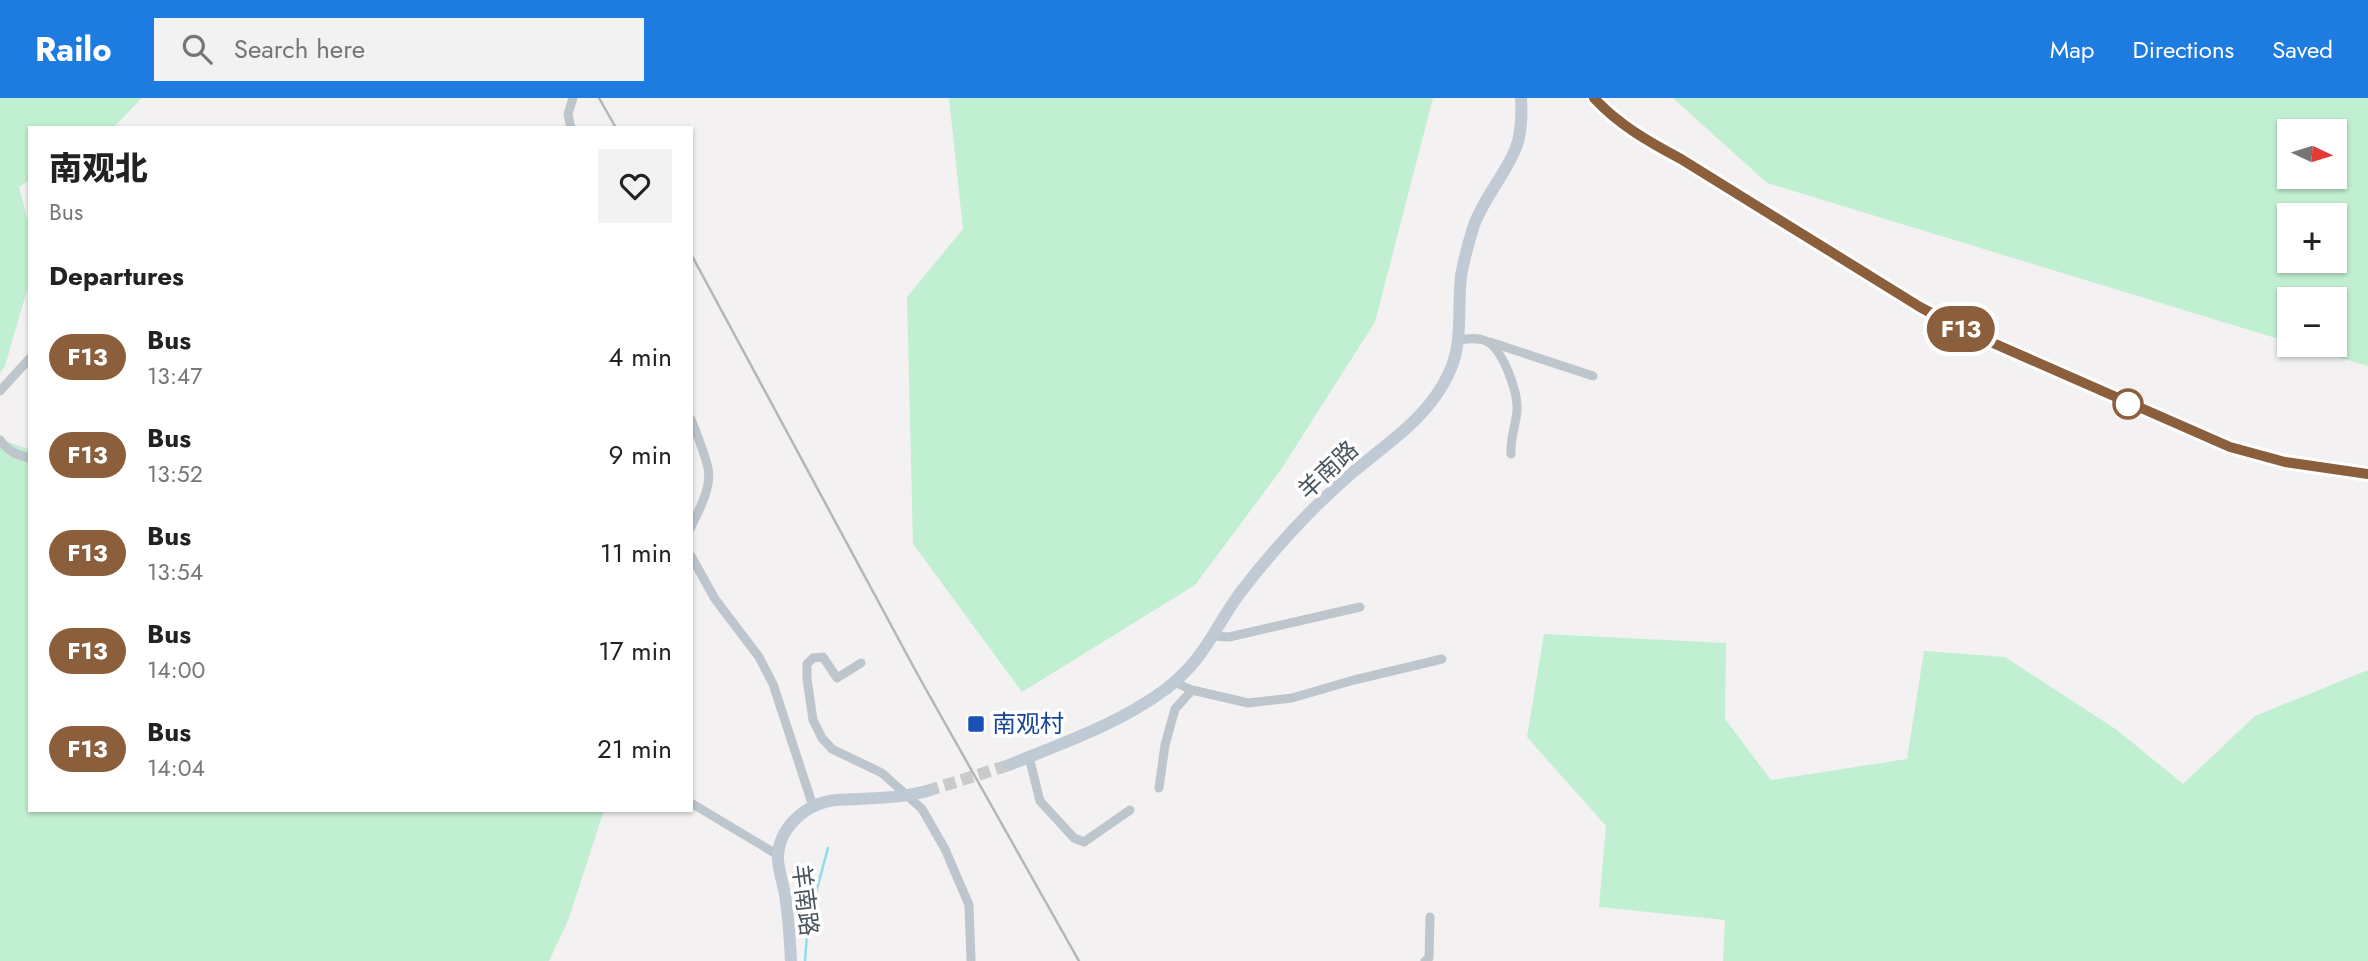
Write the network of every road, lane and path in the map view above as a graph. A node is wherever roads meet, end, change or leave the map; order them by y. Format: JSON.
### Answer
{"nodes":[{"id":1,"x":573,"y":98,"type":"edge"},
{"id":2,"x":1521,"y":98,"type":"edge"},
{"id":3,"x":1594,"y":98,"type":"edge"},
{"id":4,"x":571,"y":126,"type":"edge"},
{"id":5,"x":1458,"y":340,"type":"junction"},
{"id":6,"x":1488,"y":342,"type":"junction"},
{"id":7,"x":28,"y":360,"type":"edge"},
{"id":8,"x":1593,"y":376,"type":"dead end"},
{"id":9,"x":0,"y":391,"type":"edge"},
{"id":10,"x":693,"y":425,"type":"edge"},
{"id":11,"x":0,"y":440,"type":"edge"},
{"id":12,"x":1511,"y":454,"type":"dead end"},
{"id":13,"x":28,"y":458,"type":"edge"},
{"id":14,"x":2368,"y":474,"type":"edge"},
{"id":15,"x":693,"y":523,"type":"edge"},
{"id":16,"x":693,"y":560,"type":"edge"},
{"id":17,"x":1360,"y":607,"type":"dead end"},
{"id":18,"x":1213,"y":636,"type":"junction"},
{"id":19,"x":1442,"y":659,"type":"dead end"},
{"id":20,"x":861,"y":663,"type":"dead end"},
{"id":21,"x":1174,"y":682,"type":"junction"},
{"id":22,"x":1192,"y":690,"type":"junction"},
{"id":23,"x":1028,"y":757,"type":"junction"},
{"id":24,"x":1009,"y":765,"type":"tunnel mouth"},
{"id":25,"x":1159,"y":788,"type":"dead end"},
{"id":26,"x":927,"y":791,"type":"tunnel mouth"},
{"id":27,"x":906,"y":796,"type":"junction"},
{"id":28,"x":693,"y":804,"type":"edge"},
{"id":29,"x":813,"y":806,"type":"junction"},
{"id":30,"x":1130,"y":810,"type":"dead end"},
{"id":31,"x":778,"y":855,"type":"junction"},
{"id":32,"x":1430,"y":917,"type":"dead end"},
{"id":33,"x":791,"y":961,"type":"edge"},
{"id":34,"x":971,"y":961,"type":"edge"},
{"id":35,"x":1425,"y":961,"type":"edge"}],
"edges":[{"from":1,"to":4,"type":"street"},
{"from":2,"to":5,"type":"street","name":"羊南路"},
{"from":3,"to":14,"type":"street"},
{"from":5,"to":6,"type":"street"},
{"from":5,"to":18,"type":"street","name":"羊南路"},
{"from":6,"to":8,"type":"street"},
{"from":6,"to":12,"type":"street"},
{"from":7,"to":9,"type":"street"},
{"from":10,"to":15,"type":"street"},
{"from":11,"to":13,"type":"street"},
{"from":16,"to":29,"type":"street"},
{"from":17,"to":18,"type":"street"},
{"from":18,"to":21,"type":"street","name":"羊南路"},
{"from":19,"to":22,"type":"street"},
{"from":20,"to":27,"type":"street"},
{"from":21,"to":22,"type":"street"},
{"from":21,"to":23,"type":"street","name":"羊南路"},
{"from":22,"to":25,"type":"street"},
{"from":23,"to":24,"type":"street","name":"羊南路"},
{"from":23,"to":30,"type":"street"},
{"from":26,"to":27,"type":"street"},
{"from":27,"to":29,"type":"street"},
{"from":27,"to":34,"type":"street"},
{"from":28,"to":31,"type":"street"},
{"from":29,"to":31,"type":"street","name":"羊南路"},
{"from":31,"to":33,"type":"street","name":"羊南路"},
{"from":32,"to":35,"type":"street"}]}
